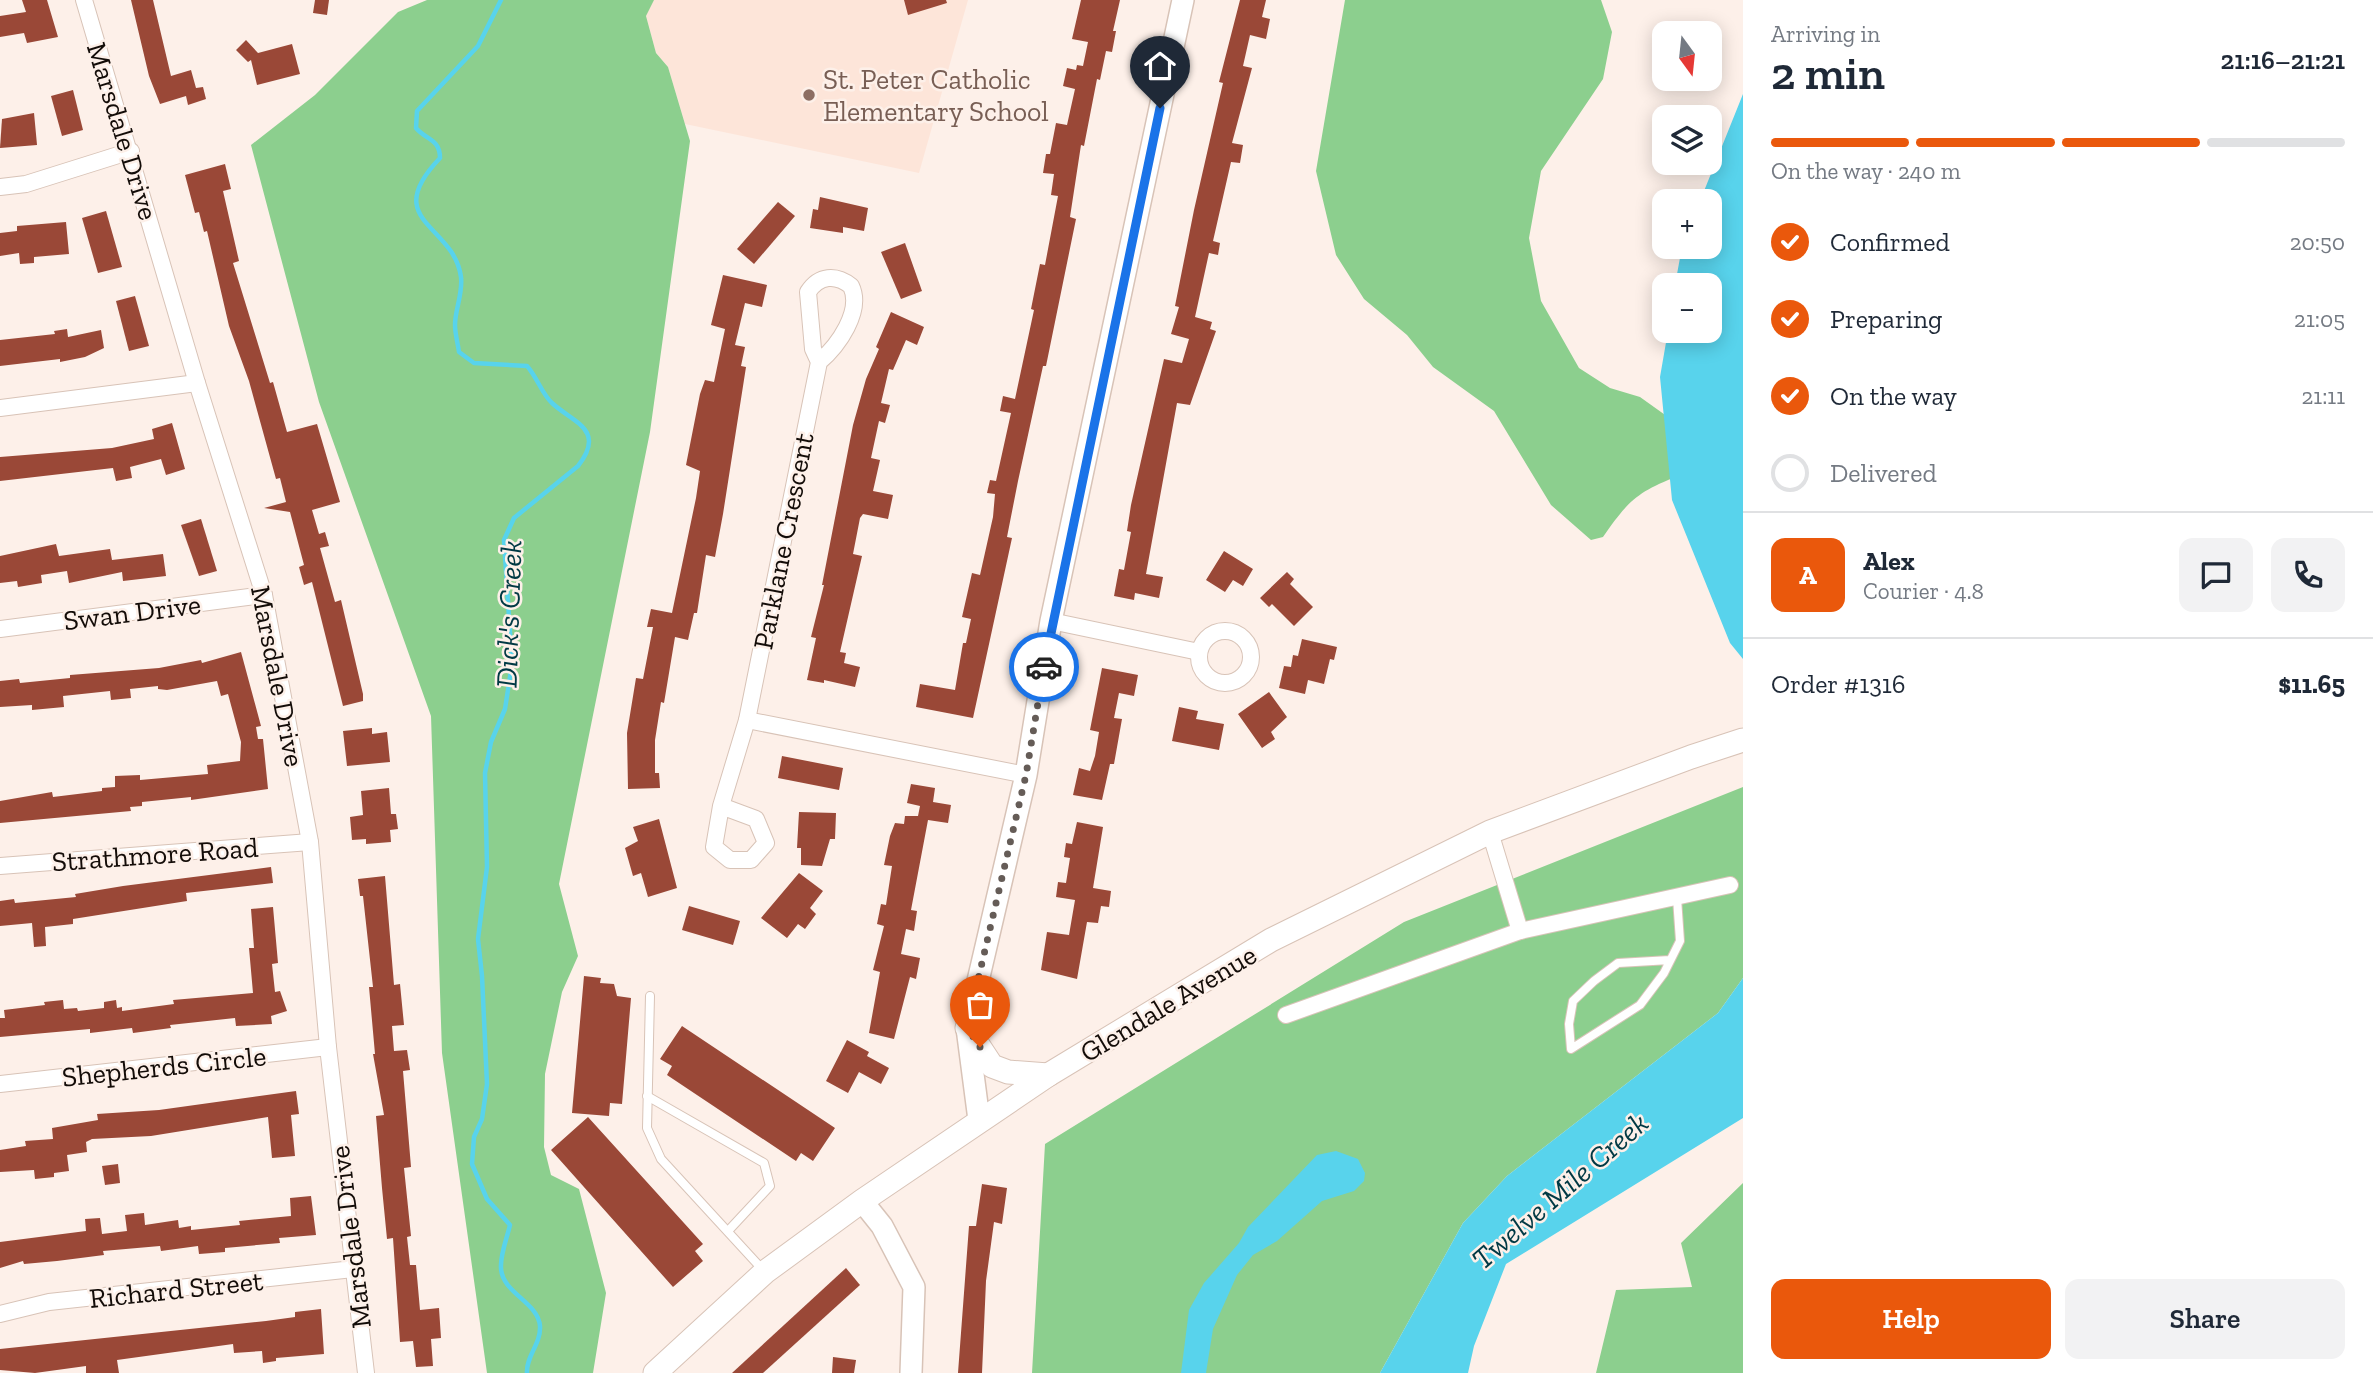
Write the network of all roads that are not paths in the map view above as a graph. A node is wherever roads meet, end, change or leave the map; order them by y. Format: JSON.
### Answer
{"nodes":[{"id":1,"x":84,"y":0,"type":"edge"},
{"id":2,"x":1183,"y":0,"type":"edge"},
{"id":3,"x":131,"y":151,"type":"junction"},
{"id":4,"x":0,"y":187,"type":"edge"},
{"id":5,"x":820,"y":362,"type":"junction"},
{"id":6,"x":197,"y":383,"type":"junction"},
{"id":7,"x":0,"y":408,"type":"edge"},
{"id":8,"x":264,"y":596,"type":"junction"},
{"id":9,"x":1051,"y":621,"type":"junction"},
{"id":10,"x":0,"y":629,"type":"edge"},
{"id":11,"x":1199,"y":652,"type":"dead end"},
{"id":12,"x":747,"y":720,"type":"junction"},
{"id":13,"x":1743,"y":740,"type":"edge"},
{"id":14,"x":1026,"y":775,"type":"junction"},
{"id":15,"x":721,"y":806,"type":"dead end"},
{"id":16,"x":1490,"y":832,"type":"junction"},
{"id":17,"x":310,"y":842,"type":"junction"},
{"id":18,"x":0,"y":866,"type":"edge"},
{"id":19,"x":1730,"y":885,"type":"dead end"},
{"id":20,"x":1677,"y":898,"type":"junction"},
{"id":21,"x":1520,"y":931,"type":"junction"},
{"id":22,"x":1670,"y":960,"type":"junction"},
{"id":23,"x":650,"y":996,"type":"dead end"},
{"id":24,"x":1286,"y":1015,"type":"dead end"},
{"id":25,"x":967,"y":1027,"type":"junction"},
{"id":26,"x":328,"y":1047,"type":"junction"},
{"id":27,"x":1048,"y":1075,"type":"junction"},
{"id":28,"x":0,"y":1084,"type":"edge"},
{"id":29,"x":648,"y":1096,"type":"junction"},
{"id":30,"x":979,"y":1120,"type":"junction"},
{"id":31,"x":862,"y":1200,"type":"junction"},
{"id":32,"x":728,"y":1231,"type":"junction"},
{"id":33,"x":354,"y":1269,"type":"junction"},
{"id":34,"x":765,"y":1272,"type":"junction"},
{"id":35,"x":0,"y":1314,"type":"edge"},
{"id":36,"x":366,"y":1373,"type":"edge"},
{"id":37,"x":655,"y":1373,"type":"edge"},
{"id":38,"x":911,"y":1373,"type":"edge"}],
"edges":[{"from":1,"to":3,"type":"street","name":"Marsdale Drive"},
{"from":2,"to":9,"type":"street"},
{"from":3,"to":4,"type":"street"},
{"from":3,"to":6,"type":"street","name":"Marsdale Drive"},
{"from":5,"to":5,"type":"street","name":"Parklane Crescent"},
{"from":5,"to":12,"type":"street","name":"Parklane Crescent"},
{"from":6,"to":7,"type":"street"},
{"from":6,"to":8,"type":"street","name":"Marsdale Drive"},
{"from":8,"to":10,"type":"street","name":"Swan Drive"},
{"from":8,"to":17,"type":"street","name":"Marsdale Drive"},
{"from":9,"to":11,"type":"street"},
{"from":9,"to":14,"type":"street"},
{"from":12,"to":14,"type":"street"},
{"from":12,"to":15,"type":"street","name":"Parklane Crescent"},
{"from":13,"to":16,"type":"main road","name":"Glendale Avenue"},
{"from":14,"to":25,"type":"street"},
{"from":16,"to":21,"type":"street"},
{"from":16,"to":27,"type":"main road","name":"Glendale Avenue"},
{"from":17,"to":18,"type":"street","name":"Strathmore Road"},
{"from":17,"to":26,"type":"street","name":"Marsdale Drive"},
{"from":19,"to":20,"type":"street"},
{"from":20,"to":21,"type":"street"},
{"from":20,"to":22,"type":"lane"},
{"from":21,"to":24,"type":"street"},
{"from":22,"to":22,"type":"lane"},
{"from":23,"to":29,"type":"lane"},
{"from":25,"to":27,"type":"main road"},
{"from":25,"to":30,"type":"street"},
{"from":26,"to":28,"type":"street","name":"Shepherds Circle"},
{"from":26,"to":33,"type":"street","name":"Marsdale Drive"},
{"from":27,"to":30,"type":"main road","name":"Glendale Avenue"},
{"from":29,"to":32,"type":"lane"},
{"from":29,"to":32,"type":"lane"},
{"from":30,"to":31,"type":"main road","name":"Glendale Avenue"},
{"from":31,"to":34,"type":"main road","name":"Glendale Avenue"},
{"from":31,"to":38,"type":"street"},
{"from":32,"to":34,"type":"lane"},
{"from":33,"to":35,"type":"street","name":"Richard Street"},
{"from":33,"to":36,"type":"street","name":"Marsdale Drive"},
{"from":34,"to":37,"type":"main road","name":"Glendale Avenue"}]}
